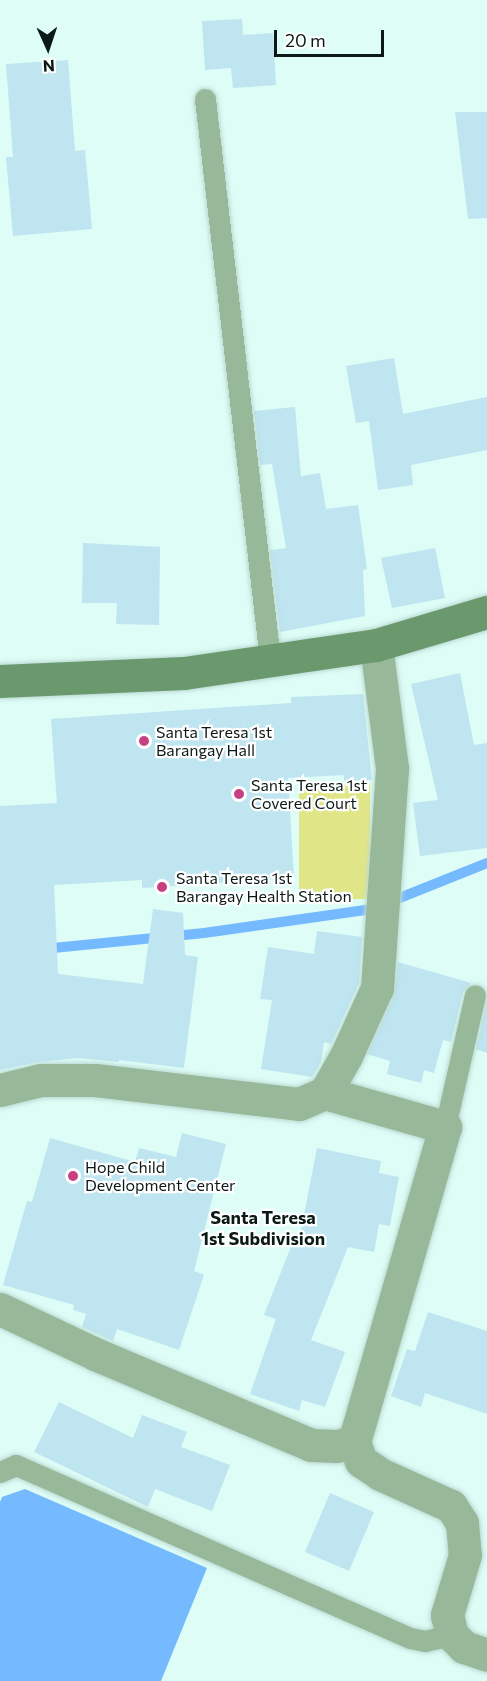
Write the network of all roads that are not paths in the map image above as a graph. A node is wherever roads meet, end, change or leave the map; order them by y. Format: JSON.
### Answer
{"nodes":[{"id":1,"x":205,"y":99,"type":"dead end"},
{"id":2,"x":487,"y":612,"type":"edge"},
{"id":3,"x":376,"y":645,"type":"junction"},
{"id":4,"x":270,"y":660,"type":"junction"},
{"id":5,"x":0,"y":681,"type":"edge"},
{"id":6,"x":475,"y":995,"type":"dead end"},
{"id":7,"x":0,"y":1090,"type":"edge"},
{"id":8,"x":325,"y":1093,"type":"junction"},
{"id":9,"x":445,"y":1127,"type":"junction"},
{"id":10,"x":0,"y":1309,"type":"edge"},
{"id":11,"x":354,"y":1442,"type":"junction"},
{"id":12,"x":0,"y":1472,"type":"edge"},
{"id":13,"x":452,"y":1635,"type":"junction"},
{"id":14,"x":487,"y":1655,"type":"edge"}],
"edges":[{"from":1,"to":4,"type":"lane"},
{"from":2,"to":3,"type":"street"},
{"from":3,"to":4,"type":"street"},
{"from":3,"to":8,"type":"street"},
{"from":4,"to":5,"type":"street"},
{"from":6,"to":9,"type":"lane"},
{"from":7,"to":8,"type":"street"},
{"from":8,"to":9,"type":"street"},
{"from":9,"to":11,"type":"street"},
{"from":10,"to":11,"type":"street"},
{"from":11,"to":13,"type":"street"},
{"from":12,"to":13,"type":"lane"},
{"from":13,"to":14,"type":"street"}]}
